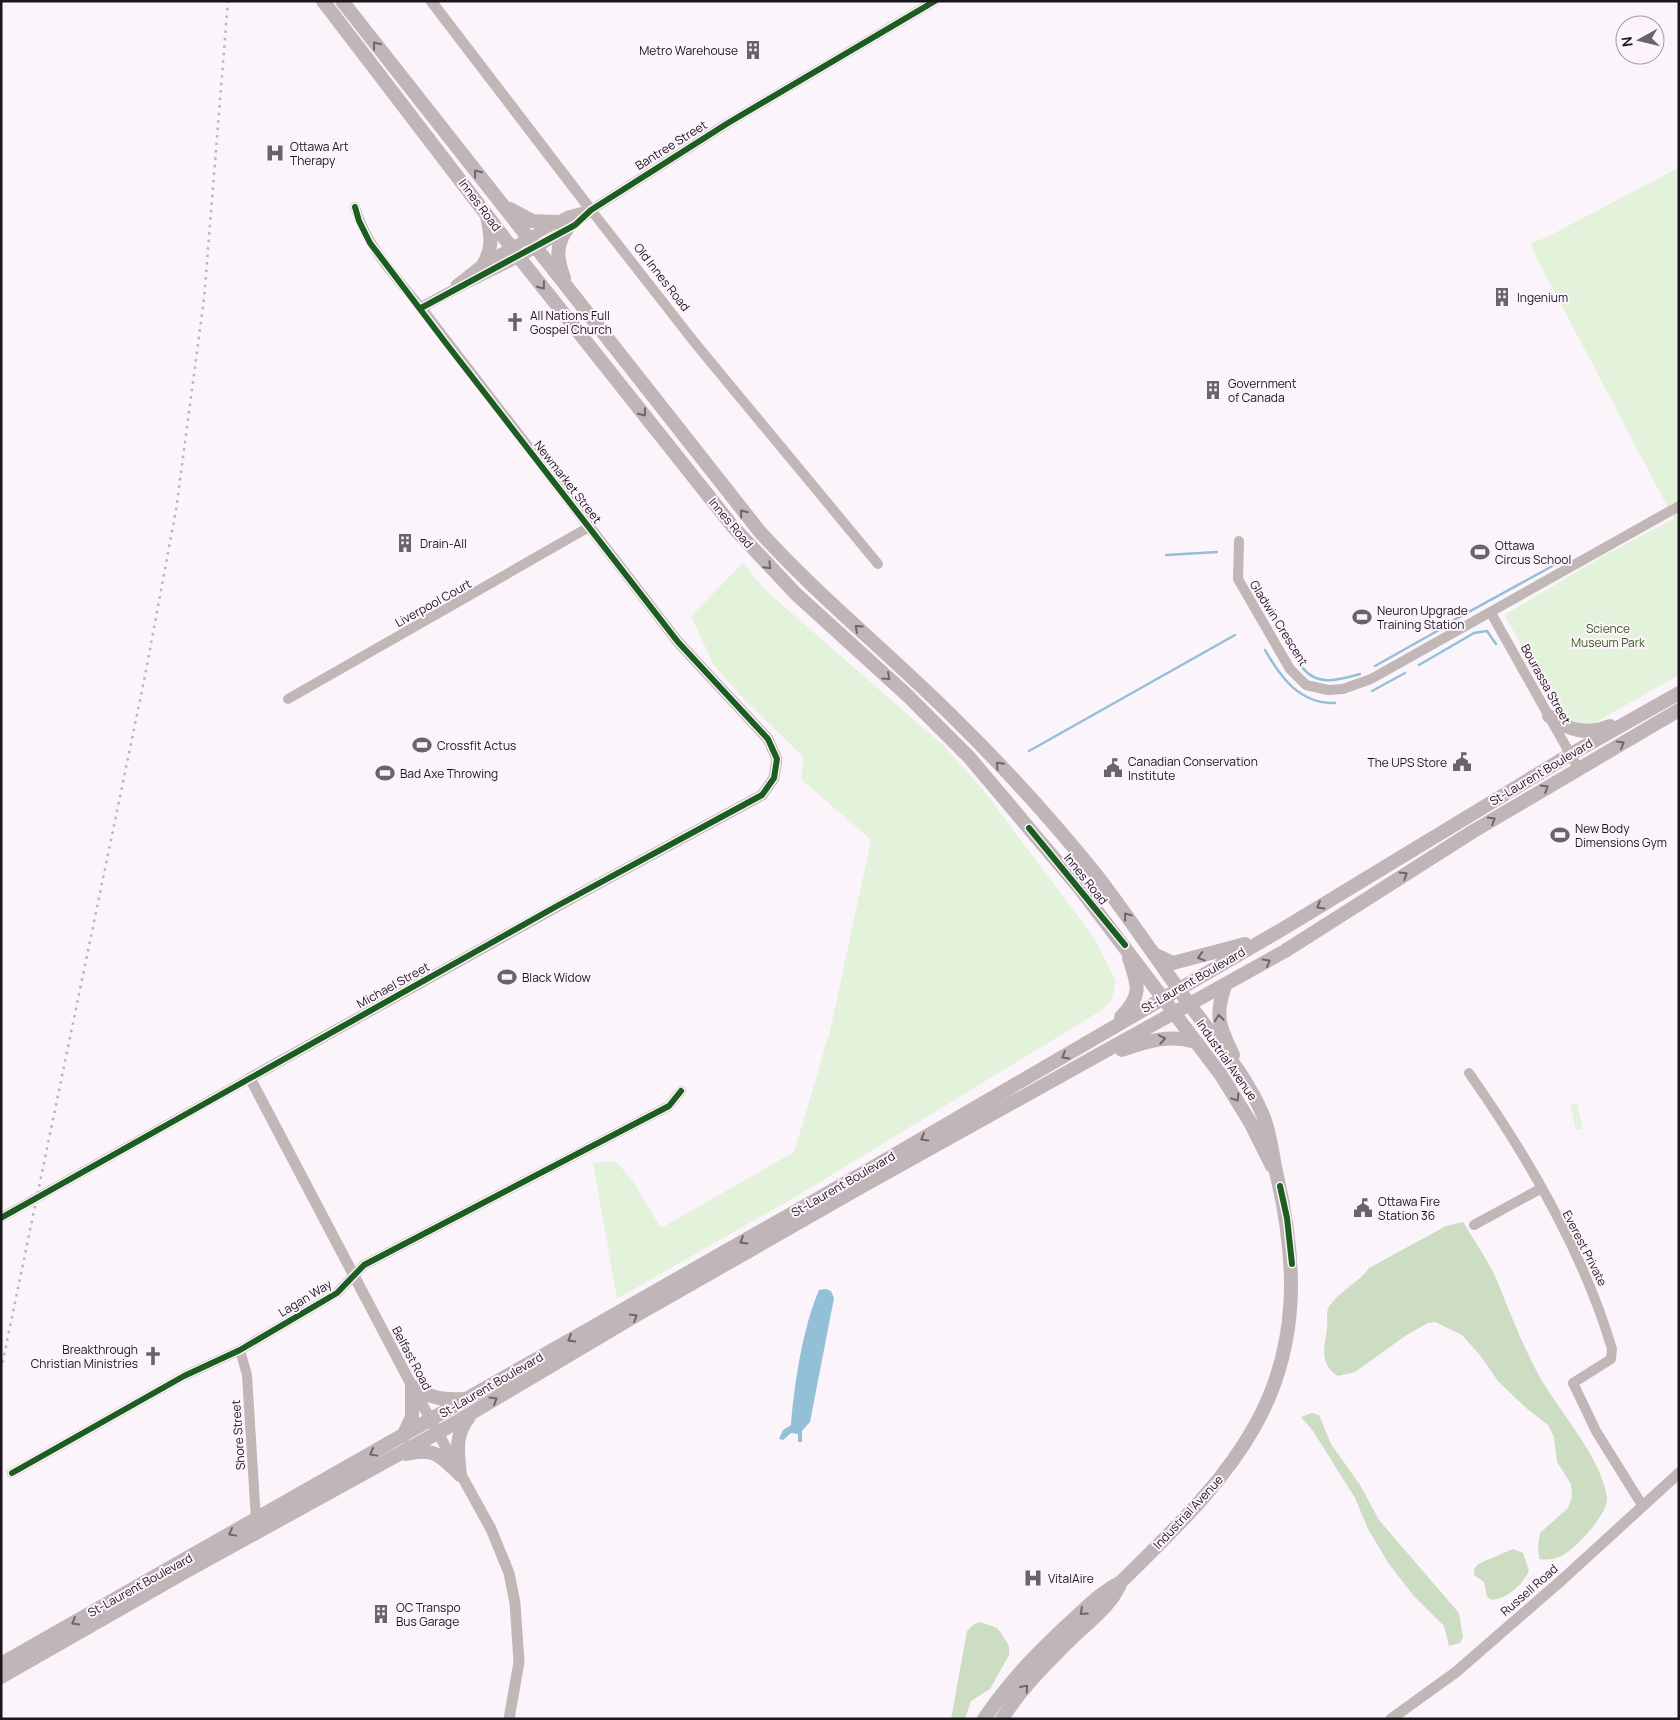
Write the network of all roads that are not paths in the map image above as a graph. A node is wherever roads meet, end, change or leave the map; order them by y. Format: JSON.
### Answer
{"nodes":[{"id":1,"x":323,"y":1,"type":"edge"},
{"id":2,"x":342,"y":1,"type":"edge"},
{"id":3,"x":431,"y":1,"type":"edge"},
{"id":4,"x":935,"y":1,"type":"edge"},
{"id":5,"x":499,"y":201,"type":"junction"},
{"id":6,"x":355,"y":208,"type":"dead end"},
{"id":7,"x":591,"y":210,"type":"junction"},
{"id":8,"x":486,"y":212,"type":"junction"},
{"id":9,"x":563,"y":225,"type":"junction"},
{"id":10,"x":532,"y":243,"type":"junction"},
{"id":11,"x":515,"y":251,"type":"junction"},
{"id":12,"x":484,"y":263,"type":"junction"},
{"id":13,"x":567,"y":288,"type":"junction"},
{"id":14,"x":449,"y":291,"type":"junction"},
{"id":15,"x":421,"y":308,"type":"junction"},
{"id":16,"x":1679,"y":506,"type":"edge"},
{"id":17,"x":589,"y":527,"type":"junction"},
{"id":18,"x":1239,"y":541,"type":"dead end"},
{"id":19,"x":878,"y":564,"type":"dead end"},
{"id":20,"x":1491,"y":613,"type":"junction"},
{"id":21,"x":1679,"y":693,"type":"edge"},
{"id":22,"x":288,"y":699,"type":"dead end"},
{"id":23,"x":1679,"y":710,"type":"edge"},
{"id":24,"x":1639,"y":715,"type":"junction"},
{"id":25,"x":1549,"y":716,"type":"junction"},
{"id":26,"x":1570,"y":754,"type":"junction"},
{"id":27,"x":777,"y":759,"type":"joint"},
{"id":28,"x":1578,"y":768,"type":"junction"},
{"id":29,"x":1265,"y":938,"type":"junction"},
{"id":30,"x":1124,"y":945,"type":"junction"},
{"id":31,"x":1156,"y":955,"type":"junction"},
{"id":32,"x":1225,"y":986,"type":"junction"},
{"id":33,"x":1178,"y":989,"type":"junction"},
{"id":34,"x":1162,"y":998,"type":"junction"},
{"id":35,"x":1189,"y":1004,"type":"junction"},
{"id":36,"x":1173,"y":1013,"type":"junction"},
{"id":37,"x":1107,"y":1032,"type":"junction"},
{"id":38,"x":1196,"y":1042,"type":"junction"},
{"id":39,"x":1082,"y":1064,"type":"junction"},
{"id":40,"x":1469,"y":1073,"type":"dead end"},
{"id":41,"x":250,"y":1078,"type":"junction"},
{"id":42,"x":1243,"y":1079,"type":"junction"},
{"id":43,"x":681,"y":1091,"type":"dead end"},
{"id":44,"x":1277,"y":1175,"type":"junction"},
{"id":45,"x":862,"y":1180,"type":"junction"},
{"id":46,"x":1540,"y":1189,"type":"junction"},
{"id":47,"x":1,"y":1218,"type":"edge"},
{"id":48,"x":784,"y":1224,"type":"junction"},
{"id":49,"x":1474,"y":1225,"type":"dead end"},
{"id":50,"x":354,"y":1278,"type":"junction"},
{"id":51,"x":240,"y":1350,"type":"junction"},
{"id":52,"x":412,"y":1386,"type":"junction"},
{"id":53,"x":466,"y":1399,"type":"junction"},
{"id":54,"x":472,"y":1413,"type":"junction"},
{"id":55,"x":430,"y":1420,"type":"junction"},
{"id":56,"x":437,"y":1434,"type":"junction"},
{"id":57,"x":402,"y":1437,"type":"junction"},
{"id":58,"x":396,"y":1456,"type":"junction"},
{"id":59,"x":12,"y":1473,"type":"dead end"},
{"id":60,"x":1679,"y":1474,"type":"edge"},
{"id":61,"x":460,"y":1475,"type":"junction"},
{"id":62,"x":1642,"y":1505,"type":"junction"},
{"id":63,"x":256,"y":1520,"type":"junction"},
{"id":64,"x":1121,"y":1582,"type":"junction"},
{"id":65,"x":1,"y":1664,"type":"edge"},
{"id":66,"x":1,"y":1677,"type":"edge"},
{"id":67,"x":508,"y":1719,"type":"edge"},
{"id":68,"x":984,"y":1719,"type":"edge"},
{"id":69,"x":1002,"y":1719,"type":"edge"},
{"id":70,"x":1391,"y":1719,"type":"edge"}],
"edges":[{"from":1,"to":8,"type":"main road","name":"Innes Road"},
{"from":5,"to":2,"type":"main road","name":"Innes Road","one_way":true},
{"from":3,"to":7,"type":"street","name":"Old Innes Road"},
{"from":4,"to":7,"type":"street","name":"Bantree Street"},
{"from":5,"to":9,"type":"main road"},
{"from":5,"to":10,"type":"main road","name":"Innes Road"},
{"from":6,"to":15,"type":"street","name":"Newmarket Street"},
{"from":7,"to":9,"type":"street","name":"Bantree Street"},
{"from":7,"to":19,"type":"street","name":"Old Innes Road"},
{"from":8,"to":11,"type":"main road","name":"Innes Road"},
{"from":8,"to":12,"type":"main road"},
{"from":9,"to":10,"type":"street","name":"Bantree Street"},
{"from":9,"to":13,"type":"main road"},
{"from":10,"to":11,"type":"street","name":"Bantree Street"},
{"from":10,"to":13,"type":"main road","name":"Innes Road"},
{"from":11,"to":12,"type":"street","name":"Bantree Street"},
{"from":11,"to":14,"type":"street","name":"Bantree Street"},
{"from":11,"to":30,"type":"main road","name":"Innes Road","one_way":true},
{"from":12,"to":14,"type":"street","name":"Bantree Street"},
{"from":31,"to":13,"type":"main road","name":"Innes Road","one_way":true},
{"from":14,"to":15,"type":"street","name":"Bantree Street"},
{"from":15,"to":17,"type":"street","name":"Newmarket Street"},
{"from":16,"to":20,"type":"street","name":"Gladwin Crescent"},
{"from":17,"to":22,"type":"street","name":"Liverpool Court"},
{"from":17,"to":27,"type":"street","name":"Newmarket Street"},
{"from":18,"to":20,"type":"street","name":"Gladwin Crescent"},
{"from":20,"to":25,"type":"street","name":"Bourassa Street"},
{"from":21,"to":24,"type":"main road","name":"St-Laurent Boulevard"},
{"from":28,"to":23,"type":"main road","name":"St-Laurent Boulevard","one_way":true},
{"from":24,"to":25,"type":"main road"},
{"from":24,"to":26,"type":"main road","name":"St-Laurent Boulevard"},
{"from":25,"to":26,"type":"street","name":"Bourassa Street"},
{"from":26,"to":28,"type":"street","name":"Bourassa Street"},
{"from":26,"to":29,"type":"main road","name":"St-Laurent Boulevard","one_way":true},
{"from":27,"to":41,"type":"street","name":"Michael Street"},
{"from":32,"to":28,"type":"main road","name":"St-Laurent Boulevard","one_way":true},
{"from":29,"to":31,"type":"main road","one_way":true},
{"from":29,"to":33,"type":"main road","name":"St-Laurent Boulevard"},
{"from":30,"to":34,"type":"main road","name":"Innes Road"},
{"from":30,"to":37,"type":"main road"},
{"from":31,"to":33,"type":"main road","name":"Innes Road"},
{"from":32,"to":35,"type":"main road","name":"St-Laurent Boulevard"},
{"from":42,"to":32,"type":"main road","one_way":true},
{"from":33,"to":34,"type":"main road","name":"St-Laurent Boulevard"},
{"from":33,"to":35,"type":"main road","name":"Innes Road"},
{"from":34,"to":36,"type":"main road","name":"Innes Road"},
{"from":34,"to":37,"type":"main road","name":"St-Laurent Boulevard"},
{"from":35,"to":36,"type":"main road","name":"St-Laurent Boulevard"},
{"from":35,"to":42,"type":"main road","name":"Industrial Avenue"},
{"from":36,"to":38,"type":"main road","name":"Industrial Avenue"},
{"from":36,"to":39,"type":"main road","name":"St-Laurent Boulevard"},
{"from":37,"to":45,"type":"main road","name":"St-Laurent Boulevard","one_way":true},
{"from":39,"to":38,"type":"main road","one_way":true},
{"from":38,"to":44,"type":"main road","name":"Industrial Avenue","one_way":true},
{"from":39,"to":45,"type":"main road","name":"St-Laurent Boulevard"},
{"from":40,"to":46,"type":"street","name":"Everest Private"},
{"from":41,"to":47,"type":"street","name":"Michael Street"},
{"from":41,"to":50,"type":"street","name":"Belfast Road"},
{"from":42,"to":44,"type":"main road","name":"Industrial Avenue"},
{"from":43,"to":50,"type":"street","name":"Lagan Way"},
{"from":44,"to":64,"type":"main road","name":"Industrial Avenue"},
{"from":45,"to":48,"type":"main road","name":"St-Laurent Boulevard"},
{"from":46,"to":49,"type":"street"},
{"from":46,"to":62,"type":"street","name":"Everest Private"},
{"from":48,"to":53,"type":"main road","name":"St-Laurent Boulevard","one_way":true},
{"from":54,"to":48,"type":"main road","name":"St-Laurent Boulevard","one_way":true},
{"from":50,"to":51,"type":"street","name":"Lagan Way"},
{"from":50,"to":52,"type":"street","name":"Belfast Road"},
{"from":51,"to":59,"type":"street","name":"Lagan Way"},
{"from":51,"to":63,"type":"street","name":"Shore Street"},
{"from":52,"to":53,"type":"main road"},
{"from":52,"to":55,"type":"street","name":"Belfast Road"},
{"from":52,"to":57,"type":"main road"},
{"from":53,"to":55,"type":"main road","name":"St-Laurent Boulevard"},
{"from":54,"to":56,"type":"main road","name":"St-Laurent Boulevard"},
{"from":54,"to":61,"type":"main road"},
{"from":55,"to":56,"type":"street","name":"Belfast Road"},
{"from":55,"to":57,"type":"main road","name":"St-Laurent Boulevard"},
{"from":56,"to":58,"type":"main road","name":"St-Laurent Boulevard"},
{"from":56,"to":61,"type":"street","name":"Belfast Road"},
{"from":57,"to":63,"type":"main road","name":"St-Laurent Boulevard","one_way":true},
{"from":58,"to":61,"type":"main road"},
{"from":58,"to":66,"type":"main road","name":"St-Laurent Boulevard"},
{"from":60,"to":62,"type":"street","name":"Russell Road"},
{"from":61,"to":67,"type":"street","name":"Belfast Road"},
{"from":62,"to":70,"type":"street","name":"Russell Road"},
{"from":63,"to":65,"type":"main road","name":"St-Laurent Boulevard","one_way":true},
{"from":64,"to":68,"type":"main road","name":"Industrial Avenue","one_way":true},
{"from":69,"to":64,"type":"main road","name":"Industrial Avenue","one_way":true}]}
